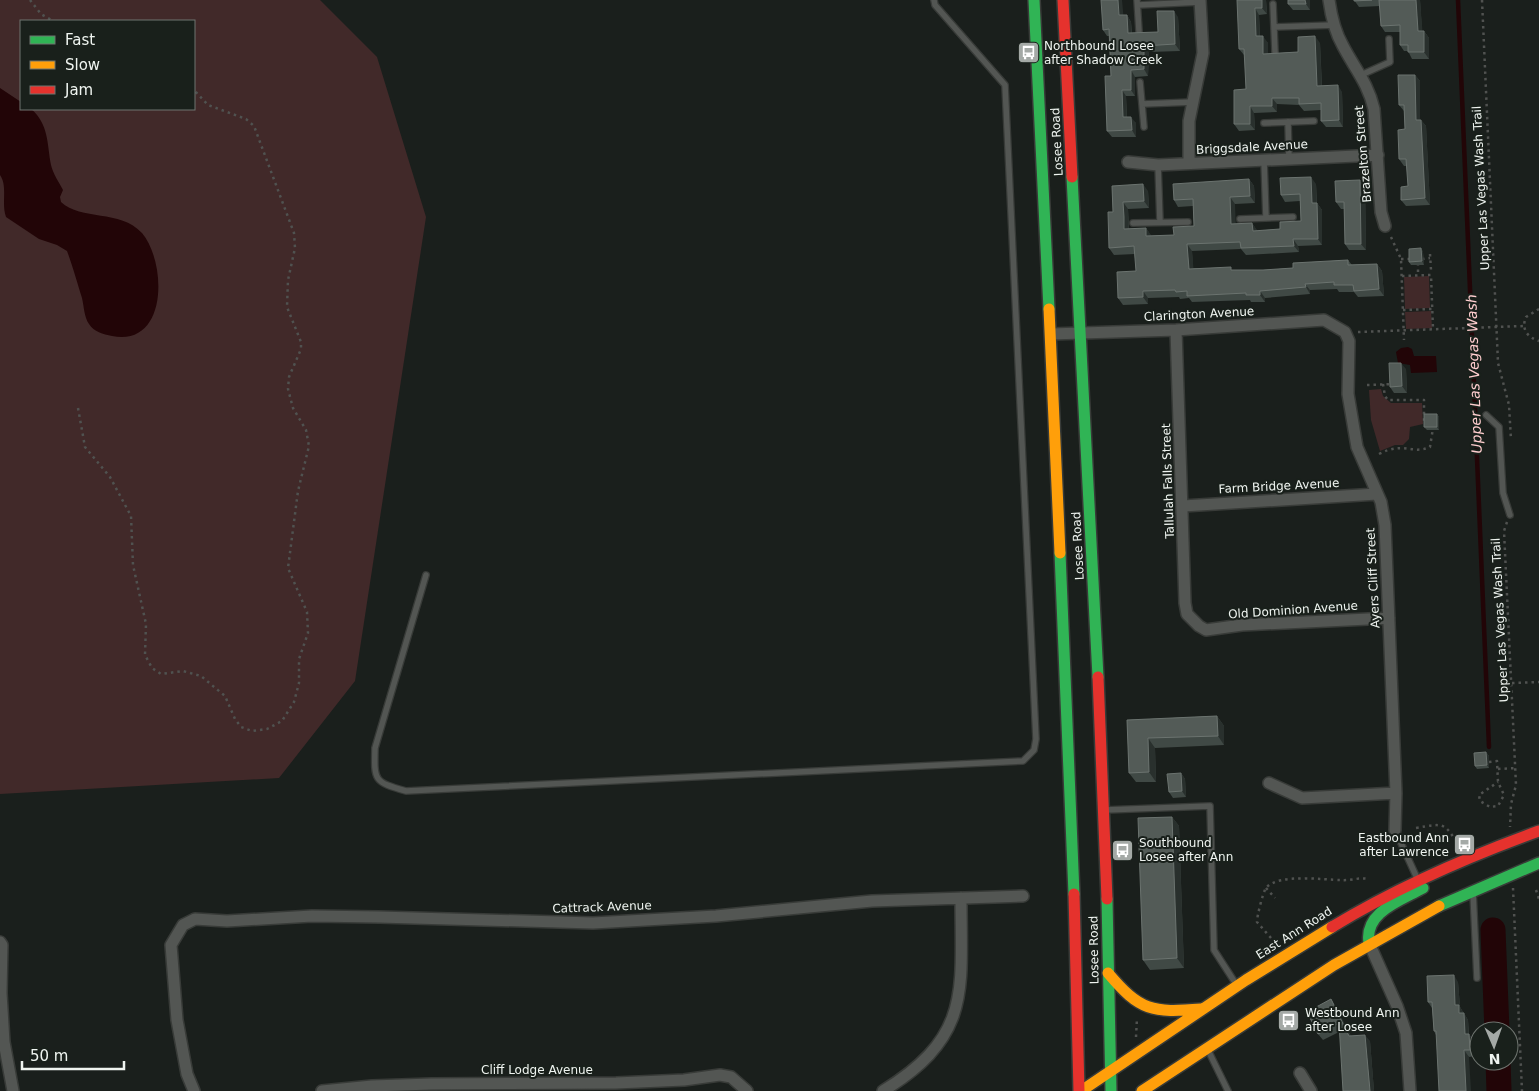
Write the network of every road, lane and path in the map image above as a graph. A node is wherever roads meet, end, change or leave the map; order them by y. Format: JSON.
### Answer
{"nodes":[{"id":1,"x":30,"y":0,"type":"edge"},
{"id":2,"x":934,"y":0,"type":"edge"},
{"id":3,"x":1034,"y":0,"type":"edge"},
{"id":4,"x":1063,"y":0,"type":"edge"},
{"id":5,"x":1329,"y":0,"type":"edge"},
{"id":6,"x":1482,"y":0,"type":"edge"},
{"id":7,"x":1200,"y":1,"type":"edge"},
{"id":8,"x":1137,"y":2,"type":"edge"},
{"id":9,"x":1273,"y":4,"type":"dead end"},
{"id":10,"x":51,"y":20,"type":"edge"},
{"id":11,"x":1335,"y":25,"type":"junction"},
{"id":12,"x":1274,"y":27,"type":"junction"},
{"id":13,"x":1139,"y":31,"type":"edge"},
{"id":14,"x":1389,"y":39,"type":"dead end"},
{"id":15,"x":1275,"y":52,"type":"edge"},
{"id":16,"x":1361,"y":75,"type":"junction"},
{"id":17,"x":1140,"y":82,"type":"dead end"},
{"id":18,"x":195,"y":91,"type":"edge"},
{"id":19,"x":1193,"y":102,"type":"junction"},
{"id":20,"x":1142,"y":104,"type":"junction"},
{"id":21,"x":1314,"y":121,"type":"dead end"},
{"id":22,"x":1288,"y":122,"type":"junction"},
{"id":23,"x":1264,"y":123,"type":"dead end"},
{"id":24,"x":1144,"y":127,"type":"dead end"},
{"id":25,"x":1378,"y":155,"type":"junction"},
{"id":26,"x":1288,"y":159,"type":"junction"},
{"id":27,"x":1264,"y":160,"type":"junction"},
{"id":28,"x":1128,"y":162,"type":"dead end"},
{"id":29,"x":1188,"y":163,"type":"junction"},
{"id":30,"x":1158,"y":165,"type":"junction"},
{"id":31,"x":1293,"y":217,"type":"dead end"},
{"id":32,"x":1266,"y":218,"type":"junction"},
{"id":33,"x":1240,"y":219,"type":"dead end"},
{"id":34,"x":1160,"y":222,"type":"junction"},
{"id":35,"x":1188,"y":222,"type":"dead end"},
{"id":36,"x":1133,"y":223,"type":"dead end"},
{"id":37,"x":1385,"y":226,"type":"joint"},
{"id":38,"x":1401,"y":259,"type":"junction"},
{"id":39,"x":1418,"y":259,"type":"junction"},
{"id":40,"x":1431,"y":270,"type":"dead end"},
{"id":41,"x":1418,"y":275,"type":"junction"},
{"id":42,"x":1402,"y":276,"type":"junction"},
{"id":43,"x":1432,"y":309,"type":"junction"},
{"id":44,"x":1539,"y":309,"type":"edge"},
{"id":45,"x":1403,"y":310,"type":"junction"},
{"id":46,"x":1494,"y":326,"type":"junction"},
{"id":47,"x":1524,"y":326,"type":"junction"},
{"id":48,"x":1433,"y":329,"type":"junction"},
{"id":49,"x":1176,"y":330,"type":"junction"},
{"id":50,"x":1404,"y":331,"type":"junction"},
{"id":51,"x":1345,"y":332,"type":"junction"},
{"id":52,"x":1082,"y":333,"type":"junction"},
{"id":53,"x":1051,"y":334,"type":"junction"},
{"id":54,"x":1404,"y":340,"type":"dead end"},
{"id":55,"x":1539,"y":341,"type":"edge"},
{"id":56,"x":1383,"y":384,"type":"junction"},
{"id":57,"x":1393,"y":384,"type":"edge"},
{"id":58,"x":1367,"y":385,"type":"dead end"},
{"id":59,"x":78,"y":408,"type":"dead end"},
{"id":60,"x":1486,"y":415,"type":"dead end"},
{"id":61,"x":1424,"y":416,"type":"junction"},
{"id":62,"x":1432,"y":416,"type":"edge"},
{"id":63,"x":1424,"y":424,"type":"edge"},
{"id":64,"x":1433,"y":425,"type":"edge"},
{"id":65,"x":1511,"y":444,"type":"dead end"},
{"id":66,"x":1379,"y":454,"type":"dead end"},
{"id":67,"x":1377,"y":494,"type":"junction"},
{"id":68,"x":1183,"y":506,"type":"junction"},
{"id":69,"x":1510,"y":515,"type":"joint"},
{"id":70,"x":426,"y":575,"type":"dead end"},
{"id":71,"x":1389,"y":618,"type":"junction"},
{"id":72,"x":1199,"y":626,"type":"joint"},
{"id":73,"x":1539,"y":682,"type":"edge"},
{"id":74,"x":1512,"y":683,"type":"junction"},
{"id":75,"x":1489,"y":762,"type":"edge"},
{"id":76,"x":1516,"y":768,"type":"junction"},
{"id":77,"x":1497,"y":770,"type":"junction"},
{"id":78,"x":1498,"y":782,"type":"junction"},
{"id":79,"x":1269,"y":783,"type":"dead end"},
{"id":80,"x":1396,"y":793,"type":"junction"},
{"id":81,"x":1104,"y":810,"type":"junction"},
{"id":82,"x":1416,"y":828,"type":"dead end"},
{"id":83,"x":1395,"y":830,"type":"joint"},
{"id":84,"x":1539,"y":831,"type":"edge"},
{"id":85,"x":1510,"y":840,"type":"junction"},
{"id":86,"x":1460,"y":847,"type":"dead end"},
{"id":87,"x":1539,"y":863,"type":"edge"},
{"id":88,"x":1513,"y":872,"type":"junction"},
{"id":89,"x":1368,"y":879,"type":"dead end"},
{"id":90,"x":1417,"y":880,"type":"junction"},
{"id":91,"x":1266,"y":888,"type":"junction"},
{"id":92,"x":1473,"y":890,"type":"junction"},
{"id":93,"x":1536,"y":890,"type":"dead end"},
{"id":94,"x":1022,"y":896,"type":"dead end"},
{"id":95,"x":961,"y":898,"type":"junction"},
{"id":96,"x":1275,"y":898,"type":"dead end"},
{"id":97,"x":1539,"y":899,"type":"edge"},
{"id":98,"x":1271,"y":938,"type":"dead end"},
{"id":99,"x":0,"y":942,"type":"edge"},
{"id":100,"x":1369,"y":943,"type":"junction"},
{"id":101,"x":1108,"y":973,"type":"junction"},
{"id":102,"x":1477,"y":978,"type":"dead end"},
{"id":103,"x":1237,"y":986,"type":"junction"},
{"id":104,"x":1202,"y":1009,"type":"junction"},
{"id":105,"x":1138,"y":1012,"type":"dead end"},
{"id":106,"x":1136,"y":1040,"type":"dead end"},
{"id":107,"x":1207,"y":1048,"type":"junction"},
{"id":108,"x":1110,"y":1071,"type":"junction"},
{"id":109,"x":1300,"y":1073,"type":"dead end"},
{"id":110,"x":8,"y":1084,"type":"edge"},
{"id":111,"x":405,"y":1088,"type":"edge"},
{"id":112,"x":194,"y":1091,"type":"edge"},
{"id":113,"x":322,"y":1091,"type":"edge"},
{"id":114,"x":747,"y":1091,"type":"edge"},
{"id":115,"x":884,"y":1091,"type":"edge"},
{"id":116,"x":1080,"y":1091,"type":"edge"},
{"id":117,"x":1111,"y":1091,"type":"edge"},
{"id":118,"x":1142,"y":1091,"type":"edge"},
{"id":119,"x":1228,"y":1091,"type":"edge"},
{"id":120,"x":1311,"y":1091,"type":"edge"},
{"id":121,"x":1410,"y":1091,"type":"edge"},
{"id":122,"x":1522,"y":1091,"type":"edge"}],
"edges":[{"from":1,"to":10,"type":"path"},
{"from":2,"to":70,"type":"lane"},
{"from":3,"to":53,"type":"main road","name":"Losee Road"},
{"from":4,"to":52,"type":"main road","name":"Losee Road"},
{"from":5,"to":11,"type":"street","name":"Brazelton Street"},
{"from":6,"to":46,"type":"path","name":"Upper Las Vegas Wash Trail"},
{"from":7,"to":8,"type":"lane"},
{"from":7,"to":19,"type":"street"},
{"from":8,"to":13,"type":"lane"},
{"from":9,"to":12,"type":"lane"},
{"from":11,"to":12,"type":"lane"},
{"from":11,"to":16,"type":"street","name":"Brazelton Street"},
{"from":12,"to":15,"type":"lane"},
{"from":14,"to":16,"type":"lane"},
{"from":16,"to":25,"type":"street","name":"Brazelton Street"},
{"from":17,"to":20,"type":"lane"},
{"from":18,"to":59,"type":"path"},
{"from":19,"to":20,"type":"lane"},
{"from":19,"to":29,"type":"street"},
{"from":20,"to":24,"type":"lane"},
{"from":21,"to":22,"type":"lane"},
{"from":22,"to":23,"type":"lane"},
{"from":22,"to":26,"type":"lane"},
{"from":25,"to":26,"type":"street","name":"Briggsdale Avenue"},
{"from":25,"to":37,"type":"street","name":"Brazelton Street"},
{"from":26,"to":27,"type":"street","name":"Briggsdale Avenue"},
{"from":27,"to":29,"type":"street","name":"Briggsdale Avenue"},
{"from":27,"to":32,"type":"lane"},
{"from":28,"to":30,"type":"street","name":"Briggsdale Avenue"},
{"from":29,"to":30,"type":"street","name":"Briggsdale Avenue"},
{"from":30,"to":34,"type":"lane"},
{"from":31,"to":32,"type":"lane"},
{"from":32,"to":33,"type":"lane"},
{"from":34,"to":35,"type":"lane"},
{"from":34,"to":36,"type":"lane"},
{"from":37,"to":38,"type":"path"},
{"from":38,"to":39,"type":"path"},
{"from":38,"to":42,"type":"path"},
{"from":39,"to":40,"type":"path"},
{"from":39,"to":41,"type":"path"},
{"from":41,"to":42,"type":"path"},
{"from":41,"to":43,"type":"path"},
{"from":42,"to":45,"type":"path"},
{"from":43,"to":45,"type":"path"},
{"from":43,"to":48,"type":"path"},
{"from":44,"to":47,"type":"path"},
{"from":45,"to":50,"type":"path"},
{"from":46,"to":47,"type":"path"},
{"from":46,"to":48,"type":"path"},
{"from":46,"to":65,"type":"path","name":"Upper Las Vegas Wash Trail"},
{"from":47,"to":55,"type":"path"},
{"from":48,"to":50,"type":"path"},
{"from":49,"to":51,"type":"street","name":"Clarington Avenue"},
{"from":49,"to":52,"type":"street","name":"Clarington Avenue"},
{"from":49,"to":68,"type":"street","name":"Tallulah Falls Street"},
{"from":50,"to":51,"type":"path"},
{"from":50,"to":54,"type":"path"},
{"from":51,"to":67,"type":"street","name":"Ayers Cliff Street"},
{"from":52,"to":53,"type":"street","name":"Clarington Avenue"},
{"from":52,"to":81,"type":"main road","name":"Losee Road"},
{"from":53,"to":116,"type":"main road","name":"Losee Road"},
{"from":56,"to":57,"type":"path"},
{"from":56,"to":58,"type":"path"},
{"from":56,"to":61,"type":"path"},
{"from":60,"to":69,"type":"lane"},
{"from":61,"to":62,"type":"path"},
{"from":61,"to":63,"type":"path"},
{"from":64,"to":66,"type":"path"},
{"from":67,"to":68,"type":"street","name":"Farm Bridge Avenue"},
{"from":67,"to":71,"type":"street","name":"Ayers Cliff Street"},
{"from":68,"to":72,"type":"street","name":"Tallulah Falls Street"},
{"from":69,"to":74,"type":"path","name":"Upper Las Vegas Wash Trail"},
{"from":71,"to":72,"type":"street","name":"Old Dominion Avenue"},
{"from":71,"to":80,"type":"street","name":"Ayers Cliff Street"},
{"from":73,"to":74,"type":"path"},
{"from":74,"to":76,"type":"path","name":"Upper Las Vegas Wash Trail"},
{"from":75,"to":77,"type":"path"},
{"from":76,"to":77,"type":"path"},
{"from":76,"to":85,"type":"path","name":"Upper Las Vegas Wash Trail"},
{"from":77,"to":78,"type":"path"},
{"from":78,"to":78,"type":"path"},
{"from":79,"to":80,"type":"street"},
{"from":80,"to":83,"type":"street","name":"Ayers Cliff Street"},
{"from":81,"to":101,"type":"main road","name":"Losee Road"},
{"from":81,"to":103,"type":"lane"},
{"from":82,"to":86,"type":"path"},
{"from":83,"to":90,"type":"lane"},
{"from":84,"to":85,"type":"main road","name":"East Ann Road"},
{"from":85,"to":90,"type":"main road","name":"East Ann Road"},
{"from":85,"to":100,"type":"main road"},
{"from":87,"to":88,"type":"main road"},
{"from":88,"to":92,"type":"main road"},
{"from":88,"to":122,"type":"path"},
{"from":89,"to":91,"type":"path"},
{"from":90,"to":103,"type":"main road","name":"East Ann Road"},
{"from":91,"to":96,"type":"path"},
{"from":91,"to":98,"type":"path"},
{"from":92,"to":100,"type":"main road"},
{"from":92,"to":102,"type":"lane"},
{"from":93,"to":97,"type":"path"},
{"from":94,"to":95,"type":"street","name":"Cattrack Avenue"},
{"from":95,"to":112,"type":"street","name":"Cattrack Avenue"},
{"from":95,"to":115,"type":"street"},
{"from":99,"to":110,"type":"street"},
{"from":100,"to":107,"type":"main road"},
{"from":100,"to":121,"type":"street"},
{"from":101,"to":104,"type":"main road"},
{"from":101,"to":108,"type":"main road","name":"Losee Road"},
{"from":103,"to":104,"type":"main road","name":"East Ann Road"},
{"from":104,"to":108,"type":"main road","name":"East Ann Road"},
{"from":105,"to":106,"type":"path"},
{"from":107,"to":118,"type":"main road"},
{"from":107,"to":119,"type":"lane"},
{"from":108,"to":116,"type":"main road","name":"East Ann Road"},
{"from":108,"to":117,"type":"main road","name":"Losee Road"},
{"from":109,"to":120,"type":"street"},
{"from":111,"to":113,"type":"street","name":"Cliff Lodge Avenue"},
{"from":111,"to":114,"type":"street","name":"Cliff Lodge Avenue"}]}
